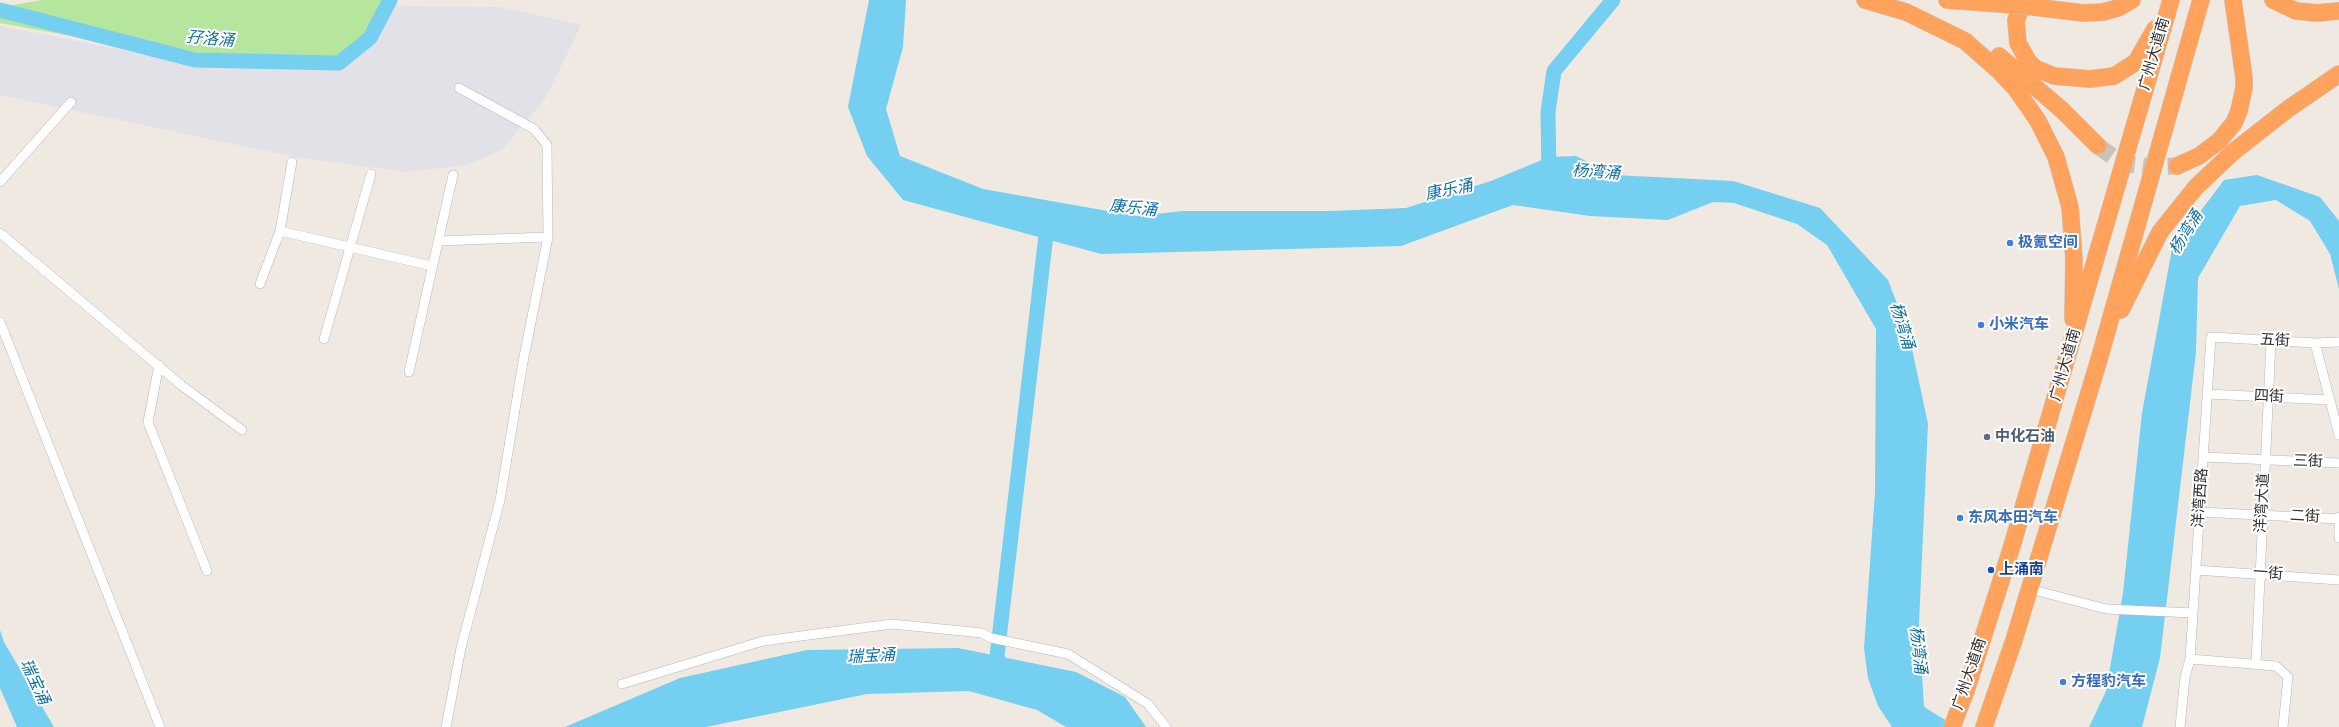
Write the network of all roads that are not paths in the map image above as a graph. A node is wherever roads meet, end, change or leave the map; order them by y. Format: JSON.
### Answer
{"nodes":[{"id":1,"x":1864,"y":0,"type":"edge"},
{"id":2,"x":1888,"y":0,"type":"edge"},
{"id":3,"x":1947,"y":0,"type":"edge"},
{"id":4,"x":2132,"y":0,"type":"edge"},
{"id":5,"x":2171,"y":0,"type":"edge"},
{"id":6,"x":2201,"y":0,"type":"edge"},
{"id":7,"x":2233,"y":0,"type":"edge"},
{"id":8,"x":2273,"y":0,"type":"edge"},
{"id":9,"x":2024,"y":4,"type":"edge"},
{"id":10,"x":2339,"y":11,"type":"edge"},
{"id":11,"x":2339,"y":74,"type":"edge"},
{"id":12,"x":459,"y":88,"type":"dead end"},
{"id":13,"x":71,"y":102,"type":"dead end"},
{"id":14,"x":2098,"y":146,"type":"tunnel mouth"},
{"id":15,"x":292,"y":162,"type":"dead end"},
{"id":16,"x":2177,"y":166,"type":"tunnel mouth"},
{"id":17,"x":371,"y":174,"type":"dead end"},
{"id":18,"x":453,"y":175,"type":"dead end"},
{"id":19,"x":0,"y":182,"type":"edge"},
{"id":20,"x":280,"y":231,"type":"junction"},
{"id":21,"x":0,"y":233,"type":"edge"},
{"id":22,"x":548,"y":237,"type":"junction"},
{"id":23,"x":438,"y":241,"type":"junction"},
{"id":24,"x":350,"y":247,"type":"junction"},
{"id":25,"x":432,"y":266,"type":"junction"},
{"id":26,"x":260,"y":284,"type":"dead end"},
{"id":27,"x":0,"y":322,"type":"edge"},
{"id":28,"x":2211,"y":337,"type":"joint"},
{"id":29,"x":324,"y":339,"type":"dead end"},
{"id":30,"x":2271,"y":341,"type":"junction"},
{"id":31,"x":2339,"y":342,"type":"edge"},
{"id":32,"x":2073,"y":343,"type":"junction"},
{"id":33,"x":2315,"y":343,"type":"junction"},
{"id":34,"x":2101,"y":350,"type":"junction"},
{"id":35,"x":159,"y":365,"type":"junction"},
{"id":36,"x":409,"y":372,"type":"dead end"},
{"id":37,"x":2208,"y":394,"type":"junction"},
{"id":38,"x":2270,"y":397,"type":"junction"},
{"id":39,"x":2330,"y":400,"type":"junction"},
{"id":40,"x":242,"y":430,"type":"dead end"},
{"id":41,"x":2339,"y":434,"type":"edge"},
{"id":42,"x":2204,"y":457,"type":"junction"},
{"id":43,"x":2266,"y":460,"type":"junction"},
{"id":44,"x":2339,"y":463,"type":"edge"},
{"id":45,"x":2200,"y":512,"type":"junction"},
{"id":46,"x":2263,"y":515,"type":"junction"},
{"id":47,"x":2339,"y":518,"type":"edge"},
{"id":48,"x":2339,"y":538,"type":"edge"},
{"id":49,"x":2196,"y":570,"type":"junction"},
{"id":50,"x":207,"y":571,"type":"dead end"},
{"id":51,"x":2260,"y":574,"type":"junction"},
{"id":52,"x":2339,"y":580,"type":"edge"},
{"id":53,"x":2030,"y":589,"type":"junction"},
{"id":54,"x":2193,"y":613,"type":"junction"},
{"id":55,"x":2190,"y":659,"type":"junction"},
{"id":56,"x":2256,"y":664,"type":"junction"},
{"id":57,"x":622,"y":684,"type":"dead end"},
{"id":58,"x":160,"y":727,"type":"edge"},
{"id":59,"x":446,"y":727,"type":"edge"},
{"id":60,"x":1166,"y":727,"type":"edge"},
{"id":61,"x":1952,"y":727,"type":"edge"},
{"id":62,"x":1984,"y":727,"type":"edge"},
{"id":63,"x":2180,"y":727,"type":"edge"},
{"id":64,"x":2283,"y":727,"type":"edge"}],
"edges":[{"from":1,"to":32,"type":"highway"},
{"from":2,"to":14,"type":"highway"},
{"from":3,"to":9,"type":"highway"},
{"from":4,"to":9,"type":"highway"},
{"from":5,"to":9,"type":"highway"},
{"from":5,"to":32,"type":"highway","name":"广州大道南"},
{"from":6,"to":34,"type":"highway","name":"广州大道南"},
{"from":7,"to":16,"type":"highway"},
{"from":8,"to":10,"type":"highway"},
{"from":11,"to":34,"type":"highway"},
{"from":12,"to":22,"type":"street"},
{"from":13,"to":19,"type":"street"},
{"from":15,"to":20,"type":"street"},
{"from":17,"to":24,"type":"street"},
{"from":18,"to":23,"type":"street"},
{"from":20,"to":24,"type":"street"},
{"from":20,"to":26,"type":"street"},
{"from":21,"to":35,"type":"street"},
{"from":22,"to":23,"type":"street"},
{"from":22,"to":59,"type":"street"},
{"from":23,"to":25,"type":"street"},
{"from":24,"to":25,"type":"street"},
{"from":24,"to":29,"type":"street"},
{"from":25,"to":36,"type":"street"},
{"from":27,"to":58,"type":"street"},
{"from":28,"to":30,"type":"street","name":"五街"},
{"from":28,"to":37,"type":"street","name":"洋湾西路"},
{"from":30,"to":33,"type":"street","name":"五街"},
{"from":30,"to":38,"type":"street","name":"洋湾大道"},
{"from":31,"to":33,"type":"street","name":"五街"},
{"from":32,"to":61,"type":"highway","name":"广州大道南"},
{"from":33,"to":39,"type":"street"},
{"from":34,"to":53,"type":"highway","name":"广州大道南"},
{"from":35,"to":40,"type":"street"},
{"from":35,"to":50,"type":"street"},
{"from":37,"to":38,"type":"street","name":"四街"},
{"from":37,"to":42,"type":"street","name":"洋湾西路"},
{"from":38,"to":39,"type":"street","name":"四街"},
{"from":38,"to":43,"type":"street","name":"洋湾大道"},
{"from":39,"to":41,"type":"street"},
{"from":42,"to":43,"type":"street","name":"三街"},
{"from":42,"to":45,"type":"street","name":"洋湾西路"},
{"from":43,"to":44,"type":"street","name":"三街"},
{"from":43,"to":46,"type":"street","name":"洋湾大道"},
{"from":45,"to":46,"type":"street","name":"二街"},
{"from":45,"to":49,"type":"street","name":"洋湾西路"},
{"from":46,"to":47,"type":"street","name":"二街"},
{"from":46,"to":51,"type":"street","name":"洋湾大道"},
{"from":47,"to":48,"type":"street"},
{"from":49,"to":51,"type":"street","name":"一街"},
{"from":49,"to":54,"type":"street","name":"洋湾西路"},
{"from":51,"to":52,"type":"street","name":"一街"},
{"from":51,"to":56,"type":"street","name":"洋湾大道"},
{"from":53,"to":54,"type":"street"},
{"from":53,"to":62,"type":"highway","name":"广州大道南"},
{"from":54,"to":55,"type":"street","name":"洋湾西路"},
{"from":55,"to":56,"type":"street"},
{"from":55,"to":63,"type":"street","name":"洋湾西路"},
{"from":56,"to":64,"type":"street"},
{"from":57,"to":60,"type":"street"}]}
